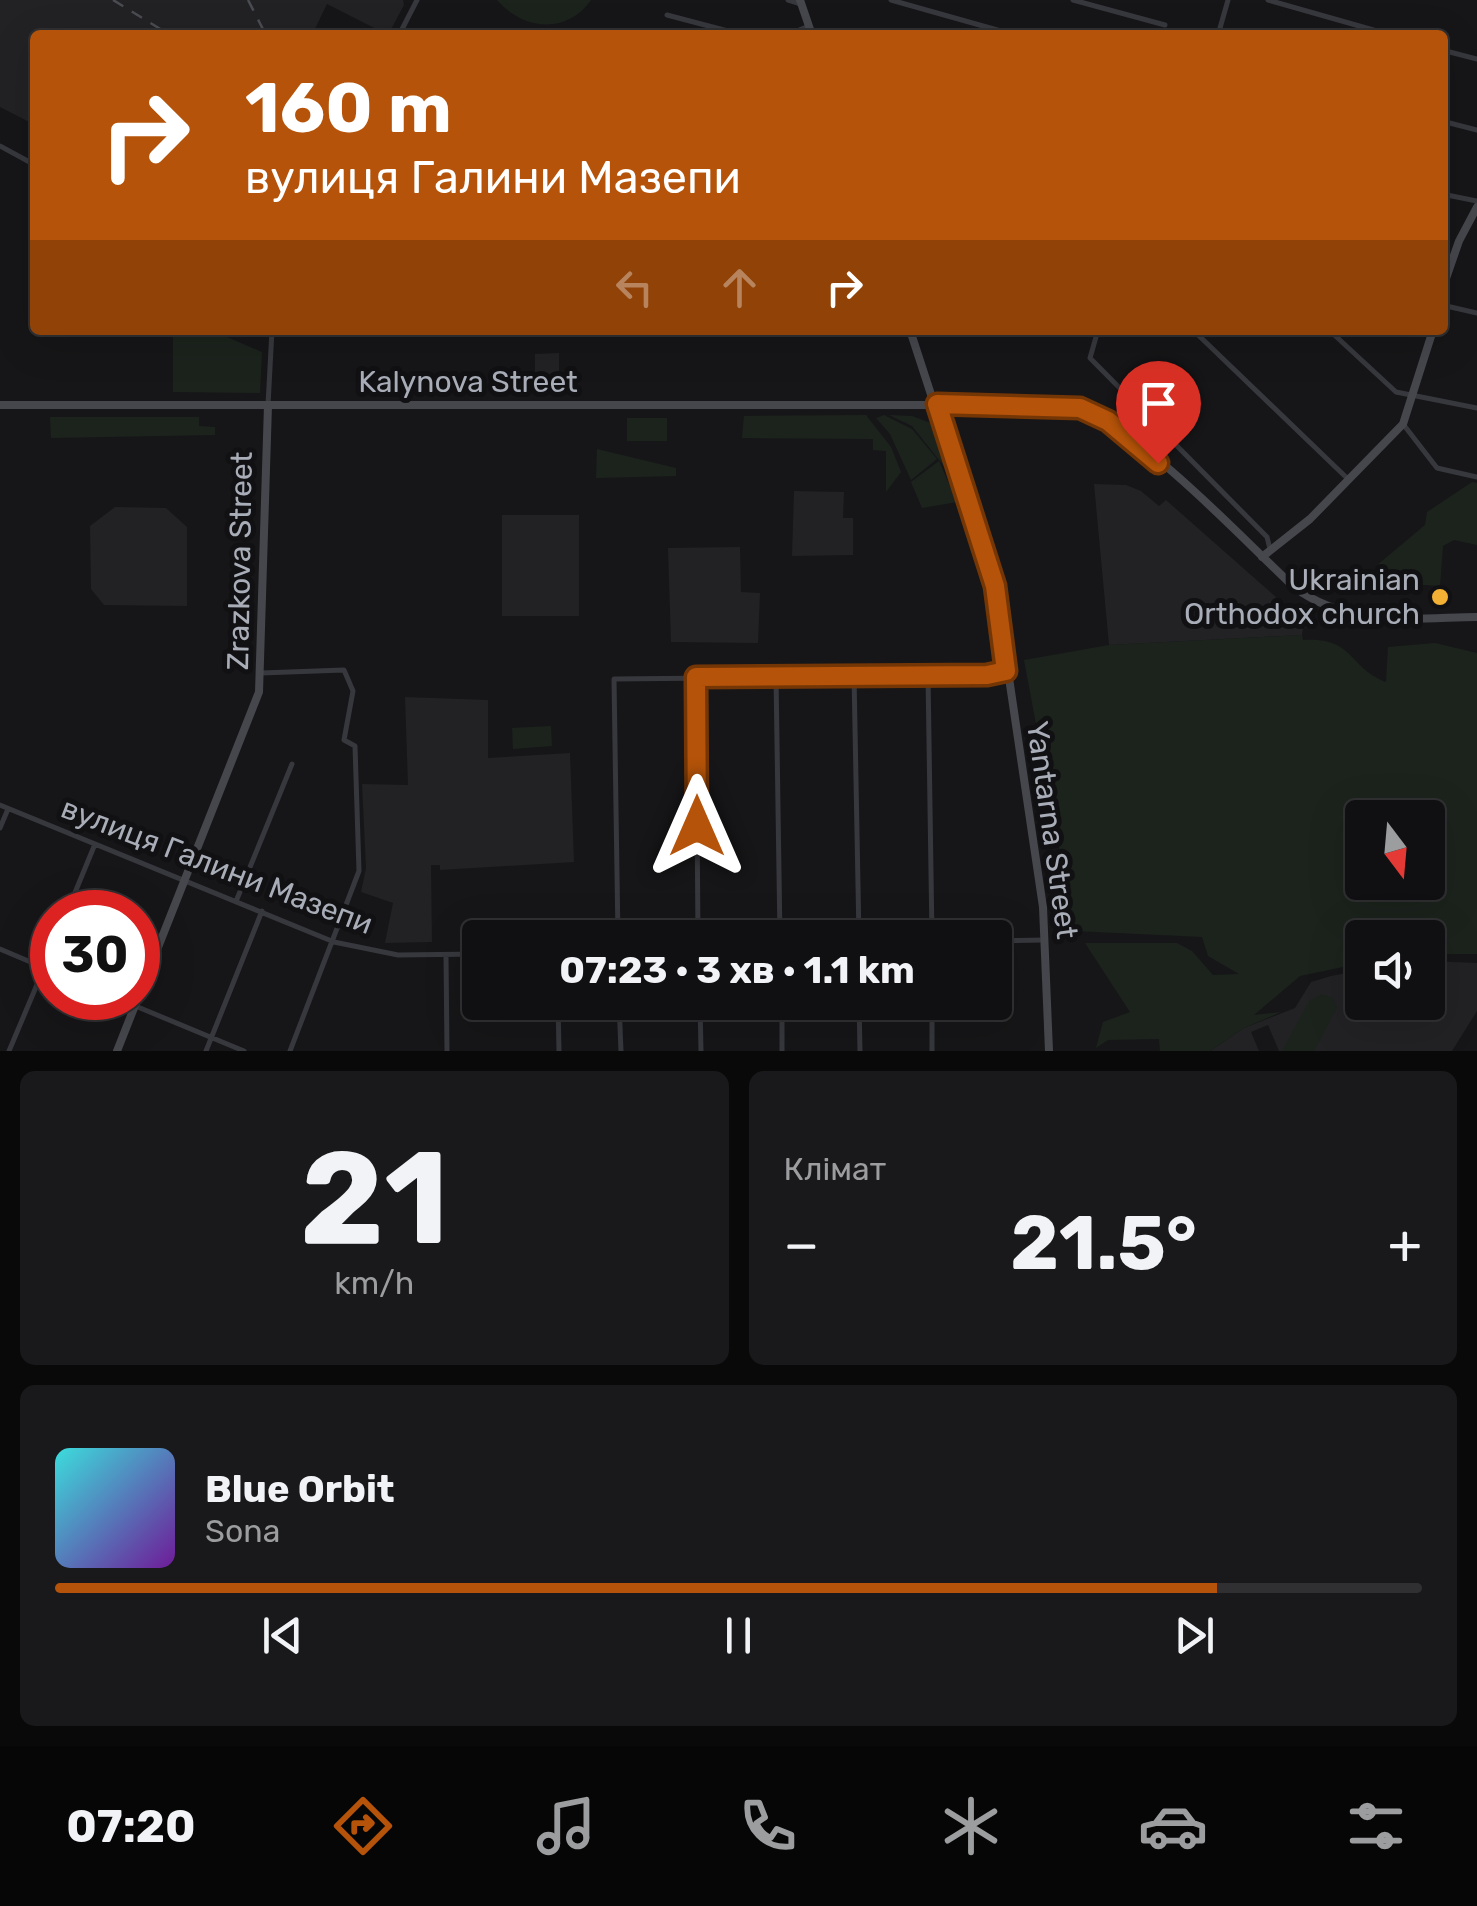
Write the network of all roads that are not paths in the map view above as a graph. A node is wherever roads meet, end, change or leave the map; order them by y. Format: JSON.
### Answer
{"nodes":[{"id":1,"x":418,"y":0,"type":"edge"},
{"id":2,"x":788,"y":0,"type":"edge"},
{"id":3,"x":890,"y":0,"type":"edge"},
{"id":4,"x":1073,"y":0,"type":"edge"},
{"id":5,"x":1228,"y":0,"type":"edge"},
{"id":6,"x":1268,"y":0,"type":"edge"},
{"id":7,"x":800,"y":2,"type":"edge"},
{"id":8,"x":667,"y":15,"type":"dead end"},
{"id":9,"x":1165,"y":25,"type":"dead end"},
{"id":10,"x":402,"y":30,"type":"edge"},
{"id":11,"x":724,"y":30,"type":"edge"},
{"id":12,"x":809,"y":30,"type":"edge"},
{"id":13,"x":996,"y":30,"type":"edge"},
{"id":14,"x":1219,"y":30,"type":"edge"},
{"id":15,"x":1373,"y":30,"type":"edge"},
{"id":16,"x":1448,"y":52,"type":"edge"},
{"id":17,"x":1477,"y":59,"type":"edge"},
{"id":18,"x":1448,"y":123,"type":"edge"},
{"id":19,"x":1477,"y":130,"type":"edge"},
{"id":20,"x":0,"y":146,"type":"edge"},
{"id":21,"x":30,"y":161,"type":"edge"},
{"id":22,"x":1448,"y":196,"type":"edge"},
{"id":23,"x":1477,"y":204,"type":"edge"},
{"id":24,"x":1448,"y":273,"type":"edge"},
{"id":25,"x":1448,"y":307,"type":"edge"},
{"id":26,"x":1477,"y":314,"type":"edge"},
{"id":27,"x":272,"y":335,"type":"edge"},
{"id":28,"x":912,"y":335,"type":"edge"},
{"id":29,"x":1097,"y":335,"type":"edge"},
{"id":30,"x":1198,"y":335,"type":"edge"},
{"id":31,"x":1334,"y":335,"type":"edge"},
{"id":32,"x":1431,"y":335,"type":"edge"},
{"id":33,"x":1414,"y":392,"type":"junction"},
{"id":34,"x":937,"y":404,"type":"junction"},
{"id":35,"x":0,"y":405,"type":"edge"},
{"id":36,"x":268,"y":405,"type":"junction"},
{"id":37,"x":1477,"y":408,"type":"edge"},
{"id":38,"x":1403,"y":424,"type":"junction"},
{"id":39,"x":1477,"y":477,"type":"edge"},
{"id":40,"x":1349,"y":480,"type":"junction"},
{"id":41,"x":1270,"y":549,"type":"junction"},
{"id":42,"x":1262,"y":557,"type":"junction"},
{"id":43,"x":1477,"y":617,"type":"edge"},
{"id":44,"x":1006,"y":671,"type":"junction"},
{"id":45,"x":262,"y":672,"type":"junction"},
{"id":46,"x":854,"y":675,"type":"junction"},
{"id":47,"x":928,"y":675,"type":"junction"},
{"id":48,"x":776,"y":676,"type":"junction"},
{"id":49,"x":696,"y":677,"type":"junction"},
{"id":50,"x":292,"y":764,"type":"dead end"},
{"id":51,"x":0,"y":806,"type":"edge"},
{"id":52,"x":8,"y":809,"type":"junction"},
{"id":53,"x":0,"y":828,"type":"edge"},
{"id":54,"x":95,"y":844,"type":"junction"},
{"id":55,"x":185,"y":877,"type":"junction"},
{"id":56,"x":76,"y":890,"type":"edge"},
{"id":57,"x":236,"y":899,"type":"junction"},
{"id":58,"x":262,"y":910,"type":"junction"},
{"id":59,"x":618,"y":920,"type":"edge"},
{"id":60,"x":698,"y":920,"type":"edge"},
{"id":61,"x":780,"y":920,"type":"edge"},
{"id":62,"x":859,"y":920,"type":"edge"},
{"id":63,"x":932,"y":920,"type":"edge"},
{"id":64,"x":1047,"y":940,"type":"junction"},
{"id":65,"x":1012,"y":941,"type":"edge"},
{"id":66,"x":160,"y":942,"type":"edge"},
{"id":67,"x":334,"y":942,"type":"junction"},
{"id":68,"x":0,"y":949,"type":"edge"},
{"id":69,"x":446,"y":954,"type":"junction"},
{"id":70,"x":462,"y":954,"type":"edge"},
{"id":71,"x":30,"y":961,"type":"edge"},
{"id":72,"x":30,"y":1008,"type":"edge"},
{"id":73,"x":160,"y":1016,"type":"edge"},
{"id":74,"x":129,"y":1020,"type":"edge"},
{"id":75,"x":558,"y":1020,"type":"edge"},
{"id":76,"x":620,"y":1020,"type":"edge"},
{"id":77,"x":700,"y":1020,"type":"edge"},
{"id":78,"x":782,"y":1020,"type":"edge"},
{"id":79,"x":860,"y":1020,"type":"edge"},
{"id":80,"x":932,"y":1020,"type":"edge"},
{"id":81,"x":212,"y":1037,"type":"junction"},
{"id":82,"x":9,"y":1051,"type":"edge"},
{"id":83,"x":117,"y":1051,"type":"edge"},
{"id":84,"x":206,"y":1051,"type":"edge"},
{"id":85,"x":244,"y":1051,"type":"edge"},
{"id":86,"x":290,"y":1051,"type":"edge"},
{"id":87,"x":447,"y":1051,"type":"edge"},
{"id":88,"x":559,"y":1051,"type":"edge"},
{"id":89,"x":620,"y":1051,"type":"edge"},
{"id":90,"x":701,"y":1051,"type":"edge"},
{"id":91,"x":782,"y":1051,"type":"edge"},
{"id":92,"x":860,"y":1051,"type":"edge"},
{"id":93,"x":932,"y":1051,"type":"edge"},
{"id":94,"x":1049,"y":1051,"type":"edge"}],
"edges":[{"from":1,"to":10,"type":"street"},
{"from":2,"to":7,"type":"street"},
{"from":3,"to":13,"type":"street"},
{"from":4,"to":9,"type":"street"},
{"from":5,"to":14,"type":"street"},
{"from":6,"to":15,"type":"street"},
{"from":7,"to":12,"type":"main road"},
{"from":8,"to":11,"type":"street"},
{"from":16,"to":17,"type":"street"},
{"from":18,"to":19,"type":"street"},
{"from":20,"to":21,"type":"street"},
{"from":22,"to":23,"type":"street"},
{"from":23,"to":24,"type":"main road"},
{"from":25,"to":26,"type":"street"},
{"from":27,"to":36,"type":"street"},
{"from":28,"to":34,"type":"main road","name":"Yantarna Street"},
{"from":29,"to":41,"type":"street"},
{"from":30,"to":40,"type":"street"},
{"from":31,"to":33,"type":"street"},
{"from":32,"to":33,"type":"main road"},
{"from":33,"to":37,"type":"street"},
{"from":33,"to":38,"type":"main road"},
{"from":34,"to":36,"type":"main road","name":"Kalynova Street"},
{"from":34,"to":42,"type":"main road","name":"Kalynova Street"},
{"from":34,"to":44,"type":"main road","name":"Yantarna Street"},
{"from":35,"to":36,"type":"main road","name":"Kalynova Street"},
{"from":36,"to":45,"type":"main road","name":"Zrazkova Street"},
{"from":38,"to":39,"type":"street"},
{"from":38,"to":40,"type":"main road"},
{"from":40,"to":41,"type":"main road"},
{"from":41,"to":42,"type":"main road"},
{"from":42,"to":43,"type":"main road","name":"Kalynova Street"},
{"from":44,"to":47,"type":"street"},
{"from":44,"to":64,"type":"main road","name":"Yantarna Street"},
{"from":45,"to":55,"type":"main road","name":"Zrazkova Street"},
{"from":45,"to":67,"type":"street"},
{"from":46,"to":47,"type":"street"},
{"from":46,"to":48,"type":"street"},
{"from":46,"to":62,"type":"street"},
{"from":47,"to":63,"type":"street"},
{"from":48,"to":49,"type":"street"},
{"from":48,"to":61,"type":"street"},
{"from":49,"to":59,"type":"street"},
{"from":49,"to":60,"type":"street"},
{"from":50,"to":57,"type":"street"},
{"from":51,"to":52,"type":"street","name":"вулиця Галини Мазепи"},
{"from":52,"to":53,"type":"street"},
{"from":52,"to":54,"type":"street","name":"вулиця Галини Мазепи"},
{"from":54,"to":55,"type":"street","name":"вулиця Галини Мазепи"},
{"from":54,"to":56,"type":"street"},
{"from":55,"to":57,"type":"street","name":"вулиця Галини Мазепи"},
{"from":55,"to":66,"type":"main road","name":"Zrazkova Street"},
{"from":57,"to":58,"type":"street","name":"вулиця Галини Мазепи"},
{"from":58,"to":67,"type":"street","name":"вулиця Галини Мазепи"},
{"from":58,"to":81,"type":"street"},
{"from":64,"to":65,"type":"street"},
{"from":64,"to":94,"type":"main road","name":"Yantarna Street"},
{"from":67,"to":69,"type":"street","name":"вулиця Галини Мазепи"},
{"from":67,"to":86,"type":"street"},
{"from":68,"to":71,"type":"street"},
{"from":69,"to":70,"type":"street","name":"вулиця Галини Мазепи"},
{"from":69,"to":87,"type":"street"},
{"from":72,"to":82,"type":"street"},
{"from":73,"to":81,"type":"street"},
{"from":74,"to":83,"type":"main road","name":"Zrazkova Street"},
{"from":75,"to":88,"type":"street"},
{"from":76,"to":89,"type":"street"},
{"from":77,"to":90,"type":"street"},
{"from":78,"to":91,"type":"street"},
{"from":79,"to":92,"type":"street"},
{"from":80,"to":93,"type":"street"},
{"from":81,"to":84,"type":"street"},
{"from":81,"to":85,"type":"street"}]}
